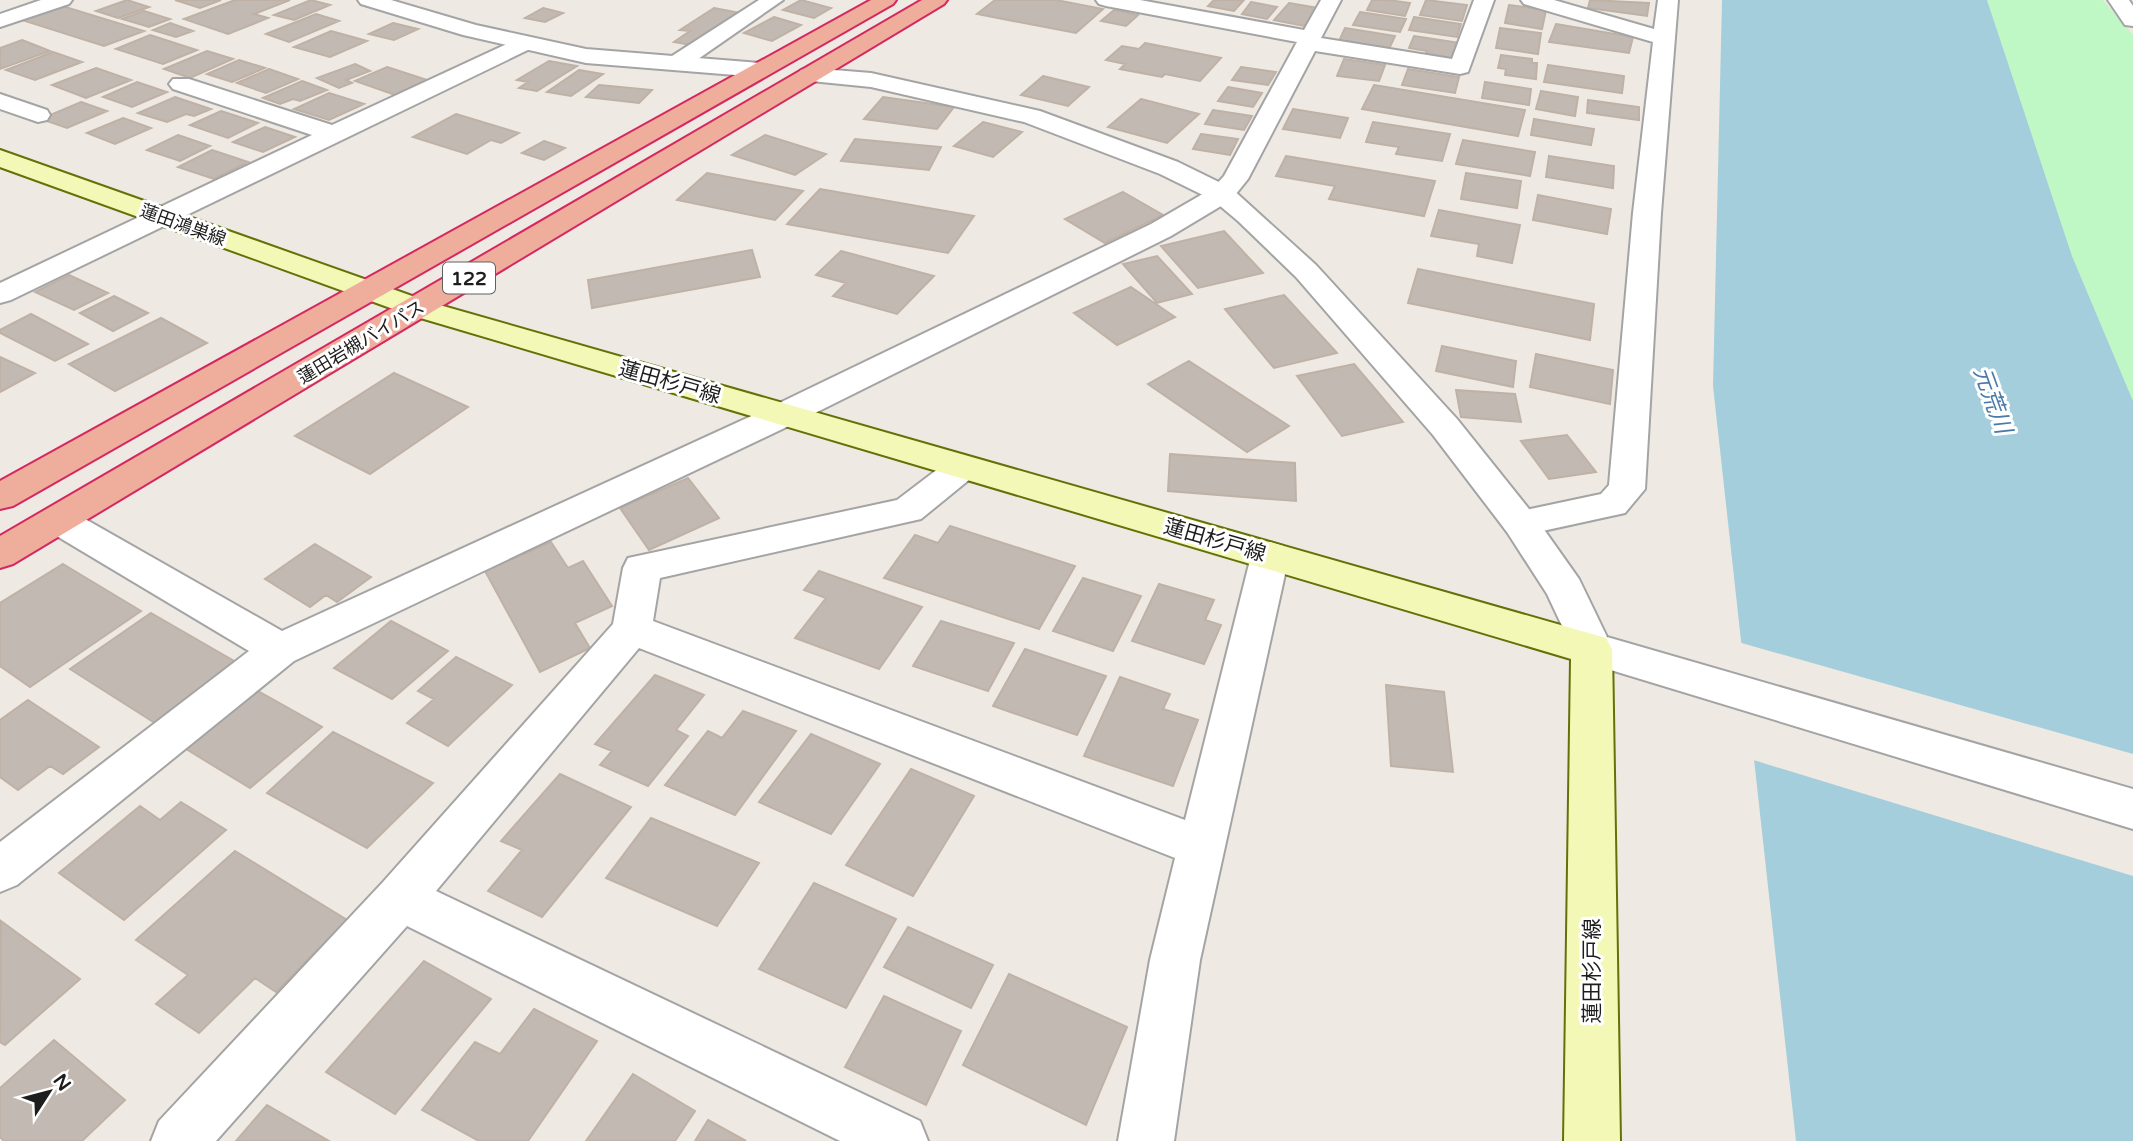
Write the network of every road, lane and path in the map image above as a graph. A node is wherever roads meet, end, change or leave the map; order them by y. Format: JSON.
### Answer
{"nodes":[{"id":1,"x":62,"y":0,"type":"edge"},
{"id":2,"x":368,"y":0,"type":"edge"},
{"id":3,"x":773,"y":0,"type":"edge"},
{"id":4,"x":887,"y":0,"type":"edge"},
{"id":5,"x":937,"y":0,"type":"edge"},
{"id":6,"x":1106,"y":0,"type":"edge"},
{"id":7,"x":1331,"y":0,"type":"edge"},
{"id":8,"x":1484,"y":0,"type":"edge"},
{"id":9,"x":1531,"y":0,"type":"edge"},
{"id":10,"x":1668,"y":0,"type":"edge"},
{"id":11,"x":2118,"y":0,"type":"edge"},
{"id":12,"x":2133,"y":20,"type":"edge"},
{"id":13,"x":0,"y":21,"type":"edge"},
{"id":14,"x":1665,"y":39,"type":"junction"},
{"id":15,"x":1309,"y":40,"type":"junction"},
{"id":16,"x":524,"y":43,"type":"junction"},
{"id":17,"x":680,"y":61,"type":"junction"},
{"id":18,"x":760,"y":70,"type":"junction"},
{"id":19,"x":808,"y":75,"type":"junction"},
{"id":20,"x":181,"y":84,"type":"dead end"},
{"id":21,"x":0,"y":101,"type":"edge"},
{"id":22,"x":38,"y":115,"type":"dead end"},
{"id":23,"x":334,"y":134,"type":"junction"},
{"id":24,"x":0,"y":158,"type":"edge"},
{"id":25,"x":1222,"y":194,"type":"junction"},
{"id":26,"x":159,"y":216,"type":"junction"},
{"id":27,"x":367,"y":290,"type":"junction"},
{"id":28,"x":0,"y":294,"type":"edge"},
{"id":29,"x":418,"y":308,"type":"junction"},
{"id":30,"x":783,"y":415,"type":"junction"},
{"id":31,"x":963,"y":467,"type":"junction"},
{"id":32,"x":0,"y":497,"type":"edge"},
{"id":33,"x":58,"y":520,"type":"junction"},
{"id":34,"x":1520,"y":523,"type":"junction"},
{"id":35,"x":0,"y":554,"type":"edge"},
{"id":36,"x":1270,"y":556,"type":"junction"},
{"id":37,"x":632,"y":629,"type":"junction"},
{"id":38,"x":1592,"y":649,"type":"junction"},
{"id":39,"x":281,"y":650,"type":"junction"},
{"id":40,"x":2133,"y":809,"type":"edge"},
{"id":41,"x":1201,"y":847,"type":"junction"},
{"id":42,"x":0,"y":870,"type":"edge"},
{"id":43,"x":400,"y":898,"type":"junction"},
{"id":44,"x":179,"y":1141,"type":"edge"},
{"id":45,"x":900,"y":1141,"type":"edge"},
{"id":46,"x":1146,"y":1141,"type":"edge"},
{"id":47,"x":1592,"y":1141,"type":"edge"}],
"edges":[{"from":1,"to":13,"type":"street"},
{"from":2,"to":16,"type":"street"},
{"from":3,"to":17,"type":"street"},
{"from":4,"to":18,"type":"highway","name":"蓮田岩槻バイパス","number":"122"},
{"from":5,"to":19,"type":"highway","name":"蓮田岩槻バイパス","number":"122"},
{"from":6,"to":15,"type":"street"},
{"from":7,"to":15,"type":"street"},
{"from":8,"to":15,"type":"street"},
{"from":9,"to":14,"type":"street"},
{"from":10,"to":14,"type":"street"},
{"from":11,"to":12,"type":"street"},
{"from":14,"to":34,"type":"street"},
{"from":15,"to":25,"type":"street"},
{"from":16,"to":17,"type":"street"},
{"from":16,"to":23,"type":"street"},
{"from":17,"to":18,"type":"street"},
{"from":18,"to":27,"type":"highway","name":"蓮田岩槻バイパス","number":"122"},
{"from":19,"to":25,"type":"street"},
{"from":19,"to":29,"type":"highway","name":"蓮田岩槻バイパス","number":"122"},
{"from":20,"to":23,"type":"street"},
{"from":21,"to":22,"type":"street"},
{"from":23,"to":26,"type":"street"},
{"from":24,"to":26,"type":"main road","name":"蓮田鴻巣線"},
{"from":25,"to":30,"type":"street"},
{"from":25,"to":34,"type":"street"},
{"from":26,"to":27,"type":"main road","name":"蓮田鴻巣線"},
{"from":26,"to":28,"type":"street"},
{"from":27,"to":29,"type":"main road","name":"蓮田杉戸線"},
{"from":27,"to":32,"type":"highway","name":"蓮田岩槻バイパス","number":"122"},
{"from":29,"to":30,"type":"main road","name":"蓮田杉戸線"},
{"from":29,"to":33,"type":"highway","name":"蓮田岩槻バイパス","number":"122"},
{"from":30,"to":31,"type":"main road","name":"蓮田杉戸線"},
{"from":30,"to":39,"type":"street"},
{"from":31,"to":36,"type":"main road","name":"蓮田杉戸線"},
{"from":31,"to":37,"type":"street"},
{"from":33,"to":35,"type":"highway","name":"蓮田岩槻バイパス","number":"122"},
{"from":33,"to":39,"type":"street"},
{"from":34,"to":38,"type":"street"},
{"from":36,"to":38,"type":"main road","name":"蓮田杉戸線"},
{"from":36,"to":41,"type":"street"},
{"from":37,"to":41,"type":"street"},
{"from":37,"to":43,"type":"street"},
{"from":38,"to":40,"type":"street"},
{"from":38,"to":47,"type":"main road","name":"蓮田杉戸線"},
{"from":39,"to":42,"type":"street"},
{"from":41,"to":46,"type":"street"},
{"from":43,"to":44,"type":"street"},
{"from":43,"to":45,"type":"street"}]}
